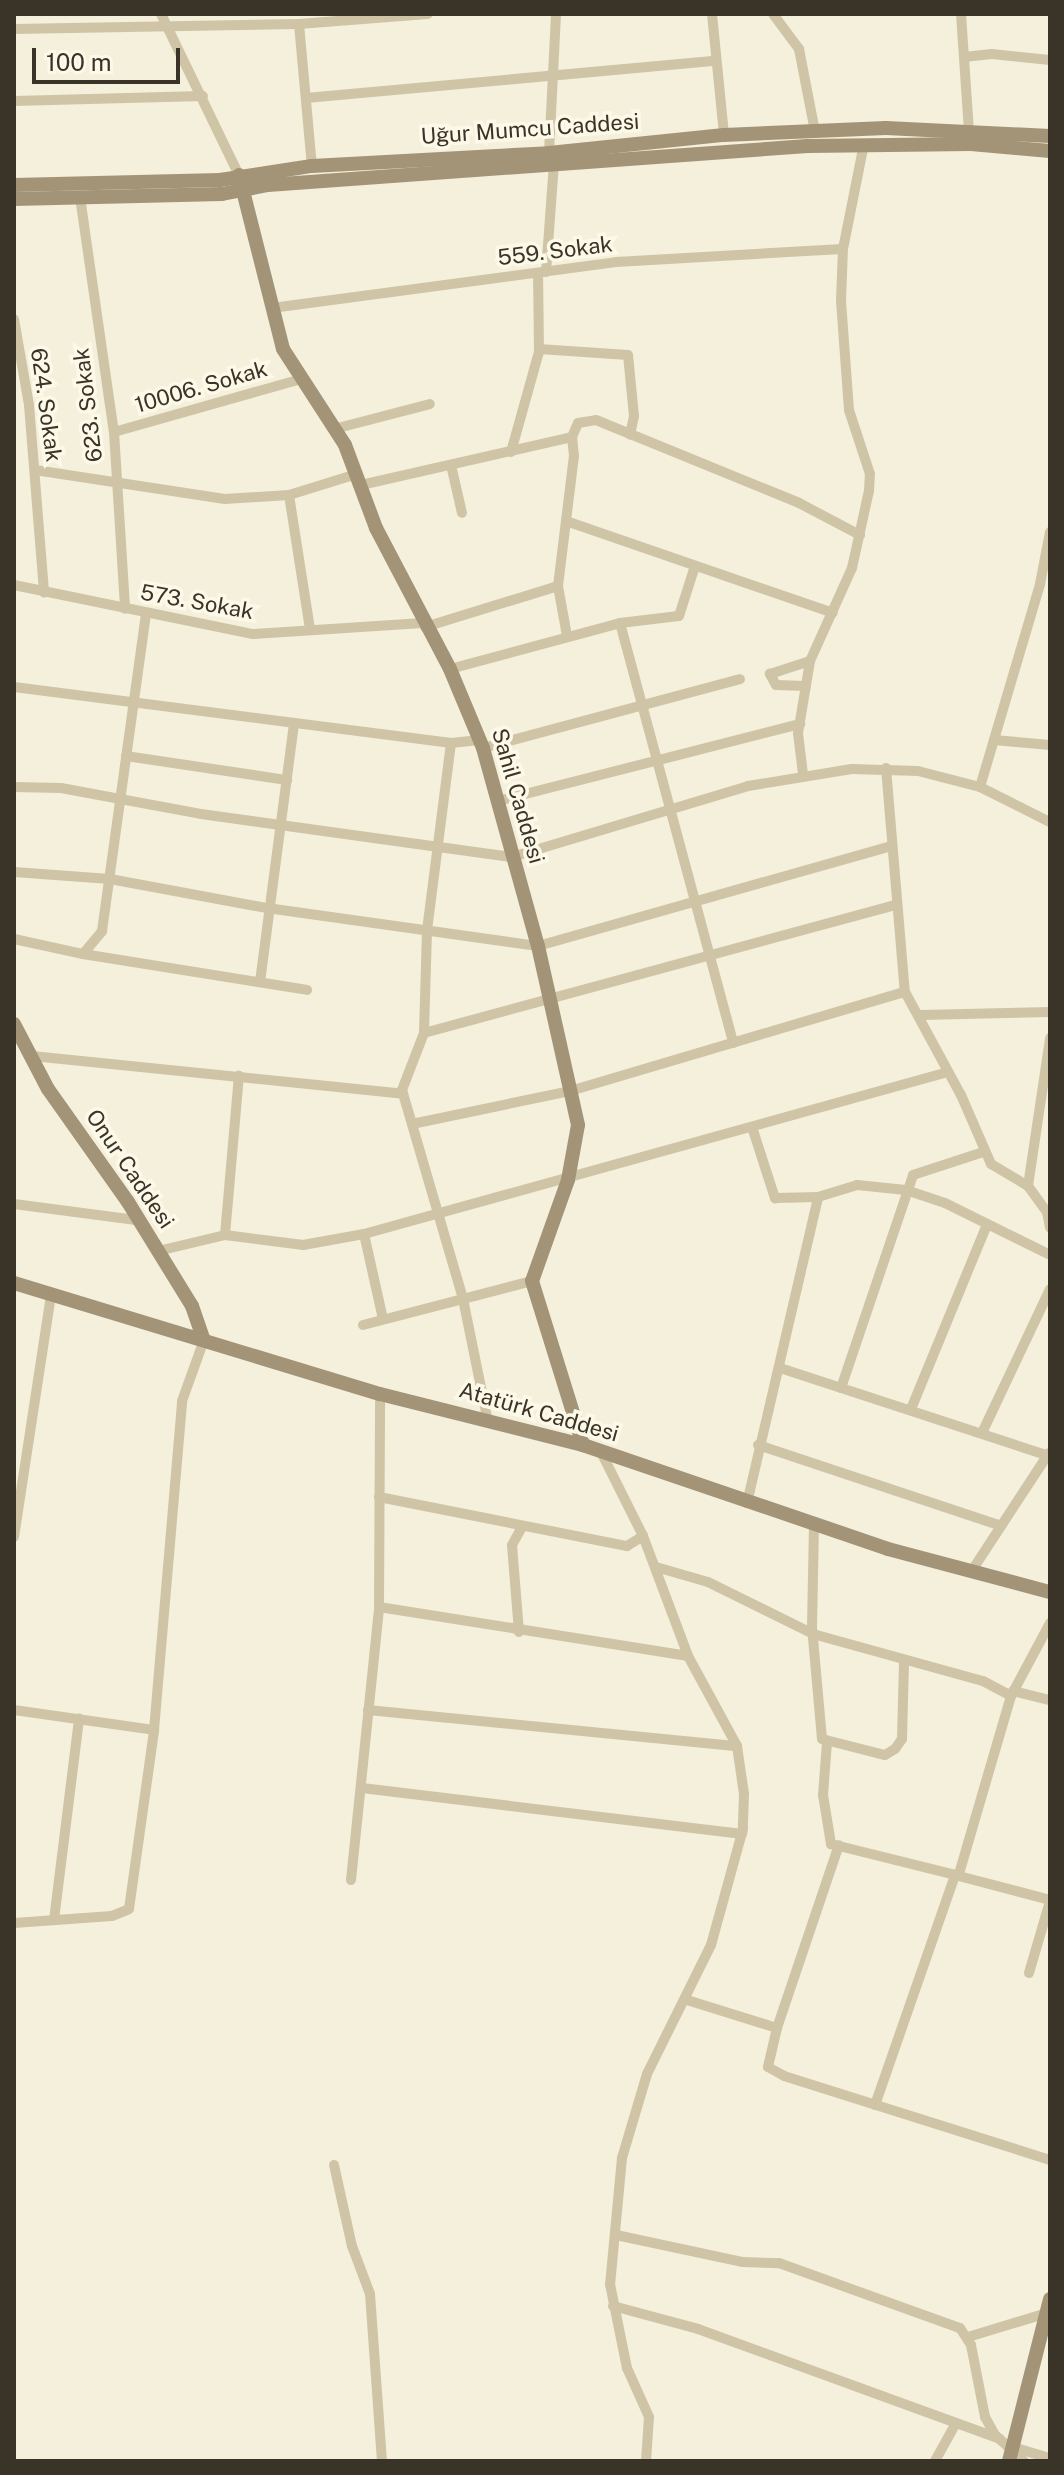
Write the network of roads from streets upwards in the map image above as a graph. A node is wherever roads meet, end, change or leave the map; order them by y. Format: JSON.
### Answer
{"nodes":[{"id":1,"x":161,"y":14,"type":"edge"},
{"id":2,"x":428,"y":14,"type":"edge"},
{"id":3,"x":556,"y":14,"type":"edge"},
{"id":4,"x":712,"y":14,"type":"edge"},
{"id":5,"x":773,"y":14,"type":"edge"},
{"id":6,"x":961,"y":14,"type":"edge"},
{"id":7,"x":299,"y":24,"type":"junction"},
{"id":8,"x":168,"y":27,"type":"junction"},
{"id":9,"x":14,"y":29,"type":"edge"},
{"id":10,"x":964,"y":57,"type":"junction"},
{"id":11,"x":1050,"y":60,"type":"edge"},
{"id":12,"x":715,"y":61,"type":"junction"},
{"id":13,"x":553,"y":75,"type":"junction"},
{"id":14,"x":203,"y":96,"type":"junction"},
{"id":15,"x":306,"y":98,"type":"junction"},
{"id":16,"x":14,"y":101,"type":"edge"},
{"id":17,"x":969,"y":130,"type":"junction"},
{"id":18,"x":815,"y":131,"type":"junction"},
{"id":19,"x":724,"y":135,"type":"junction"},
{"id":20,"x":1050,"y":136,"type":"edge"},
{"id":21,"x":864,"y":144,"type":"junction"},
{"id":22,"x":1050,"y":151,"type":"edge"},
{"id":23,"x":552,"y":158,"type":"junction"},
{"id":24,"x":312,"y":166,"type":"junction"},
{"id":25,"x":242,"y":182,"type":"junction"},
{"id":26,"x":14,"y":185,"type":"edge"},
{"id":27,"x":80,"y":197,"type":"junction"},
{"id":28,"x":14,"y":199,"type":"edge"},
{"id":29,"x":843,"y":249,"type":"junction"},
{"id":30,"x":542,"y":273,"type":"junction"},
{"id":31,"x":272,"y":308,"type":"junction"},
{"id":32,"x":14,"y":319,"type":"edge"},
{"id":33,"x":539,"y":349,"type":"junction"},
{"id":34,"x":298,"y":380,"type":"junction"},
{"id":35,"x":430,"y":404,"type":"dead end"},
{"id":36,"x":334,"y":429,"type":"junction"},
{"id":37,"x":114,"y":432,"type":"junction"},
{"id":38,"x":630,"y":435,"type":"junction"},
{"id":39,"x":572,"y":437,"type":"junction"},
{"id":40,"x":511,"y":452,"type":"junction"},
{"id":41,"x":451,"y":465,"type":"junction"},
{"id":42,"x":35,"y":470,"type":"junction"},
{"id":43,"x":359,"y":480,"type":"junction"},
{"id":44,"x":118,"y":484,"type":"junction"},
{"id":45,"x":289,"y":495,"type":"junction"},
{"id":46,"x":462,"y":513,"type":"dead end"},
{"id":47,"x":566,"y":521,"type":"junction"},
{"id":48,"x":1050,"y":532,"type":"edge"},
{"id":49,"x":860,"y":535,"type":"junction"},
{"id":50,"x":695,"y":566,"type":"junction"},
{"id":51,"x":14,"y":585,"type":"edge"},
{"id":52,"x":1045,"y":585,"type":"edge"},
{"id":53,"x":558,"y":586,"type":"junction"},
{"id":54,"x":44,"y":592,"type":"junction"},
{"id":55,"x":125,"y":609,"type":"junction"},
{"id":56,"x":833,"y":613,"type":"junction"},
{"id":57,"x":146,"y":614,"type":"junction"},
{"id":58,"x":620,"y":623,"type":"junction"},
{"id":59,"x":424,"y":625,"type":"junction"},
{"id":60,"x":310,"y":629,"type":"junction"},
{"id":61,"x":567,"y":636,"type":"junction"},
{"id":62,"x":810,"y":661,"type":"junction"},
{"id":63,"x":450,"y":669,"type":"junction"},
{"id":64,"x":740,"y":679,"type":"dead end"},
{"id":65,"x":806,"y":686,"type":"junction"},
{"id":66,"x":14,"y":687,"type":"edge"},
{"id":67,"x":134,"y":699,"type":"junction"},
{"id":68,"x":639,"y":702,"type":"junction"},
{"id":69,"x":294,"y":723,"type":"junction"},
{"id":70,"x":800,"y":724,"type":"junction"},
{"id":71,"x":994,"y":740,"type":"junction"},
{"id":72,"x":451,"y":743,"type":"junction"},
{"id":73,"x":481,"y":744,"type":"junction"},
{"id":74,"x":1050,"y":745,"type":"edge"},
{"id":75,"x":126,"y":756,"type":"junction"},
{"id":76,"x":658,"y":764,"type":"junction"},
{"id":77,"x":886,"y":768,"type":"junction"},
{"id":78,"x":803,"y":774,"type":"junction"},
{"id":79,"x":287,"y":780,"type":"junction"},
{"id":80,"x":14,"y":787,"type":"edge"},
{"id":81,"x":980,"y":787,"type":"junction"},
{"id":82,"x":120,"y":800,"type":"junction"},
{"id":83,"x":498,"y":801,"type":"junction"},
{"id":84,"x":669,"y":810,"type":"junction"},
{"id":85,"x":1050,"y":822,"type":"edge"},
{"id":86,"x":282,"y":823,"type":"junction"},
{"id":87,"x":438,"y":844,"type":"junction"},
{"id":88,"x":891,"y":846,"type":"junction"},
{"id":89,"x":512,"y":857,"type":"junction"},
{"id":90,"x":14,"y":872,"type":"edge"},
{"id":91,"x":110,"y":879,"type":"junction"},
{"id":92,"x":696,"y":901,"type":"junction"},
{"id":93,"x":895,"y":905,"type":"junction"},
{"id":94,"x":267,"y":908,"type":"junction"},
{"id":95,"x":427,"y":931,"type":"junction"},
{"id":96,"x":14,"y":939,"type":"edge"},
{"id":97,"x":538,"y":946,"type":"junction"},
{"id":98,"x":712,"y":951,"type":"junction"},
{"id":99,"x":83,"y":954,"type":"junction"},
{"id":100,"x":260,"y":982,"type":"junction"},
{"id":101,"x":307,"y":990,"type":"dead end"},
{"id":102,"x":905,"y":992,"type":"junction"},
{"id":103,"x":552,"y":1001,"type":"junction"},
{"id":104,"x":1050,"y":1012,"type":"edge"},
{"id":105,"x":921,"y":1015,"type":"junction"},
{"id":106,"x":15,"y":1031,"type":"edge"},
{"id":107,"x":424,"y":1033,"type":"junction"},
{"id":108,"x":1050,"y":1038,"type":"edge"},
{"id":109,"x":733,"y":1043,"type":"junction"},
{"id":110,"x":32,"y":1056,"type":"junction"},
{"id":111,"x":948,"y":1072,"type":"junction"},
{"id":112,"x":239,"y":1076,"type":"junction"},
{"id":113,"x":570,"y":1091,"type":"junction"},
{"id":114,"x":403,"y":1094,"type":"junction"},
{"id":115,"x":412,"y":1124,"type":"junction"},
{"id":116,"x":752,"y":1127,"type":"junction"},
{"id":117,"x":983,"y":1152,"type":"junction"},
{"id":118,"x":568,"y":1180,"type":"junction"},
{"id":119,"x":1028,"y":1186,"type":"junction"},
{"id":120,"x":906,"y":1190,"type":"junction"},
{"id":121,"x":818,"y":1197,"type":"junction"},
{"id":122,"x":14,"y":1204,"type":"edge"},
{"id":123,"x":439,"y":1213,"type":"junction"},
{"id":124,"x":136,"y":1220,"type":"junction"},
{"id":125,"x":987,"y":1225,"type":"junction"},
{"id":126,"x":1050,"y":1228,"type":"edge"},
{"id":127,"x":364,"y":1234,"type":"junction"},
{"id":128,"x":225,"y":1235,"type":"junction"},
{"id":129,"x":158,"y":1251,"type":"junction"},
{"id":130,"x":1050,"y":1255,"type":"edge"},
{"id":131,"x":532,"y":1281,"type":"junction"},
{"id":132,"x":14,"y":1283,"type":"edge"},
{"id":133,"x":1050,"y":1289,"type":"edge"},
{"id":134,"x":51,"y":1294,"type":"junction"},
{"id":135,"x":463,"y":1299,"type":"junction"},
{"id":136,"x":383,"y":1319,"type":"junction"},
{"id":137,"x":363,"y":1325,"type":"dead end"},
{"id":138,"x":204,"y":1340,"type":"junction"},
{"id":139,"x":780,"y":1368,"type":"junction"},
{"id":140,"x":841,"y":1388,"type":"junction"},
{"id":141,"x":380,"y":1394,"type":"junction"},
{"id":142,"x":911,"y":1409,"type":"junction"},
{"id":143,"x":487,"y":1417,"type":"junction"},
{"id":144,"x":982,"y":1433,"type":"junction"},
{"id":145,"x":583,"y":1445,"type":"junction"},
{"id":146,"x":758,"y":1445,"type":"junction"},
{"id":147,"x":600,"y":1450,"type":"junction"},
{"id":148,"x":1049,"y":1454,"type":"edge"},
{"id":149,"x":379,"y":1497,"type":"junction"},
{"id":150,"x":747,"y":1503,"type":"junction"},
{"id":151,"x":814,"y":1524,"type":"junction"},
{"id":152,"x":1001,"y":1526,"type":"junction"},
{"id":153,"x":521,"y":1529,"type":"junction"},
{"id":154,"x":643,"y":1536,"type":"junction"},
{"id":155,"x":14,"y":1537,"type":"edge"},
{"id":156,"x":656,"y":1567,"type":"junction"},
{"id":157,"x":971,"y":1572,"type":"junction"},
{"id":158,"x":1048,"y":1589,"type":"edge"},
{"id":159,"x":379,"y":1607,"type":"junction"},
{"id":160,"x":1050,"y":1623,"type":"edge"},
{"id":161,"x":519,"y":1632,"type":"junction"},
{"id":162,"x":813,"y":1634,"type":"junction"},
{"id":163,"x":688,"y":1656,"type":"junction"},
{"id":164,"x":904,"y":1661,"type":"junction"},
{"id":165,"x":1012,"y":1693,"type":"junction"},
{"id":166,"x":1050,"y":1700,"type":"edge"},
{"id":167,"x":14,"y":1710,"type":"edge"},
{"id":168,"x":368,"y":1710,"type":"junction"},
{"id":169,"x":79,"y":1719,"type":"junction"},
{"id":170,"x":154,"y":1730,"type":"junction"},
{"id":171,"x":827,"y":1742,"type":"junction"},
{"id":172,"x":737,"y":1746,"type":"junction"},
{"id":173,"x":362,"y":1788,"type":"junction"},
{"id":174,"x":742,"y":1834,"type":"junction"},
{"id":175,"x":839,"y":1845,"type":"junction"},
{"id":176,"x":957,"y":1874,"type":"junction"},
{"id":177,"x":351,"y":1880,"type":"dead end"},
{"id":178,"x":1050,"y":1900,"type":"edge"},
{"id":179,"x":54,"y":1920,"type":"junction"},
{"id":180,"x":14,"y":1923,"type":"edge"},
{"id":181,"x":1029,"y":1973,"type":"dead end"},
{"id":182,"x":687,"y":2000,"type":"junction"},
{"id":183,"x":777,"y":2028,"type":"junction"},
{"id":184,"x":875,"y":2105,"type":"junction"},
{"id":185,"x":1050,"y":2160,"type":"edge"},
{"id":186,"x":334,"y":2165,"type":"dead end"},
{"id":187,"x":616,"y":2235,"type":"junction"},
{"id":188,"x":613,"y":2306,"type":"junction"},
{"id":189,"x":1048,"y":2306,"type":"edge"},
{"id":190,"x":968,"y":2337,"type":"junction"},
{"id":191,"x":956,"y":2423,"type":"junction"},
{"id":192,"x":1000,"y":2439,"type":"junction"},
{"id":193,"x":1015,"y":2455,"type":"edge"},
{"id":194,"x":1050,"y":2458,"type":"edge"},
{"id":195,"x":382,"y":2461,"type":"edge"},
{"id":196,"x":646,"y":2461,"type":"edge"},
{"id":197,"x":935,"y":2461,"type":"edge"}],
"edges":[{"from":1,"to":8,"type":"street"},
{"from":2,"to":7,"type":"street"},
{"from":3,"to":13,"type":"street"},
{"from":4,"to":12,"type":"street"},
{"from":5,"to":18,"type":"street"},
{"from":6,"to":10,"type":"street"},
{"from":7,"to":8,"type":"street"},
{"from":7,"to":15,"type":"street"},
{"from":8,"to":9,"type":"street"},
{"from":8,"to":14,"type":"street"},
{"from":10,"to":11,"type":"street"},
{"from":10,"to":17,"type":"street"},
{"from":12,"to":13,"type":"street"},
{"from":12,"to":19,"type":"street"},
{"from":13,"to":15,"type":"street"},
{"from":13,"to":23,"type":"street"},
{"from":14,"to":16,"type":"street"},
{"from":14,"to":25,"type":"street"},
{"from":15,"to":24,"type":"street"},
{"from":17,"to":18,"type":"street","name":"Uğur Mumcu Caddesi"},
{"from":17,"to":20,"type":"street","name":"Uğur Mumcu Caddesi"},
{"from":18,"to":19,"type":"street","name":"Uğur Mumcu Caddesi"},
{"from":19,"to":23,"type":"street","name":"Uğur Mumcu Caddesi"},
{"from":21,"to":22,"type":"street","name":"Uğur Mumcu Caddesi"},
{"from":21,"to":23,"type":"street","name":"Uğur Mumcu Caddesi"},
{"from":21,"to":29,"type":"street"},
{"from":23,"to":24,"type":"street","name":"Uğur Mumcu Caddesi"},
{"from":23,"to":25,"type":"street","name":"Uğur Mumcu Caddesi"},
{"from":23,"to":30,"type":"street"},
{"from":24,"to":25,"type":"street","name":"Uğur Mumcu Caddesi"},
{"from":25,"to":26,"type":"street","name":"Uğur Mumcu Caddesi"},
{"from":25,"to":27,"type":"street","name":"Uğur Mumcu Caddesi"},
{"from":25,"to":31,"type":"street","name":"Sahil Caddesi"},
{"from":27,"to":28,"type":"street","name":"Uğur Mumcu Caddesi"},
{"from":27,"to":37,"type":"street","name":"623. Sokak"},
{"from":29,"to":30,"type":"street","name":"559. Sokak"},
{"from":29,"to":49,"type":"street"},
{"from":30,"to":31,"type":"street","name":"559. Sokak"},
{"from":30,"to":33,"type":"street"},
{"from":31,"to":34,"type":"street","name":"Sahil Caddesi"},
{"from":32,"to":42,"type":"street","name":"624. Sokak"},
{"from":33,"to":38,"type":"street"},
{"from":33,"to":40,"type":"street"},
{"from":34,"to":36,"type":"street","name":"Sahil Caddesi"},
{"from":34,"to":37,"type":"street","name":"10006. Sokak"},
{"from":35,"to":36,"type":"street"},
{"from":36,"to":43,"type":"street","name":"Sahil Caddesi"},
{"from":37,"to":44,"type":"street","name":"623. Sokak"},
{"from":38,"to":39,"type":"street"},
{"from":38,"to":49,"type":"street"},
{"from":39,"to":40,"type":"street"},
{"from":39,"to":47,"type":"street"},
{"from":40,"to":41,"type":"street"},
{"from":41,"to":43,"type":"street"},
{"from":41,"to":46,"type":"street"},
{"from":42,"to":44,"type":"street"},
{"from":42,"to":54,"type":"street","name":"624. Sokak"},
{"from":43,"to":45,"type":"street"},
{"from":43,"to":59,"type":"street","name":"Sahil Caddesi"},
{"from":44,"to":45,"type":"street"},
{"from":44,"to":55,"type":"street","name":"623. Sokak"},
{"from":45,"to":60,"type":"street"},
{"from":47,"to":50,"type":"street"},
{"from":47,"to":53,"type":"street"},
{"from":48,"to":52,"type":"street"},
{"from":49,"to":56,"type":"street"},
{"from":50,"to":56,"type":"street"},
{"from":50,"to":58,"type":"street"},
{"from":51,"to":54,"type":"street","name":"573. Sokak"},
{"from":52,"to":71,"type":"street"},
{"from":53,"to":59,"type":"street","name":"573. Sokak"},
{"from":53,"to":61,"type":"street"},
{"from":54,"to":55,"type":"street","name":"573. Sokak"},
{"from":55,"to":57,"type":"street","name":"573. Sokak"},
{"from":56,"to":62,"type":"street"},
{"from":57,"to":60,"type":"street","name":"573. Sokak"},
{"from":57,"to":67,"type":"street"},
{"from":58,"to":61,"type":"street"},
{"from":58,"to":68,"type":"street"},
{"from":59,"to":60,"type":"street","name":"573. Sokak"},
{"from":59,"to":63,"type":"street","name":"Sahil Caddesi"},
{"from":61,"to":63,"type":"street"},
{"from":62,"to":65,"type":"street"},
{"from":62,"to":65,"type":"street"},
{"from":63,"to":73,"type":"street","name":"Sahil Caddesi"},
{"from":64,"to":68,"type":"street"},
{"from":65,"to":70,"type":"street"},
{"from":66,"to":67,"type":"street"},
{"from":67,"to":69,"type":"street"},
{"from":67,"to":75,"type":"street"},
{"from":68,"to":73,"type":"street"},
{"from":68,"to":76,"type":"street"},
{"from":69,"to":72,"type":"street"},
{"from":69,"to":79,"type":"street"},
{"from":70,"to":76,"type":"street"},
{"from":70,"to":78,"type":"street"},
{"from":71,"to":74,"type":"street"},
{"from":71,"to":81,"type":"street"},
{"from":72,"to":73,"type":"street"},
{"from":72,"to":87,"type":"street"},
{"from":73,"to":83,"type":"street","name":"Sahil Caddesi"},
{"from":75,"to":79,"type":"street"},
{"from":75,"to":82,"type":"street"},
{"from":76,"to":83,"type":"street"},
{"from":76,"to":84,"type":"street"},
{"from":77,"to":78,"type":"street"},
{"from":77,"to":81,"type":"street"},
{"from":77,"to":88,"type":"street"},
{"from":78,"to":84,"type":"street"},
{"from":79,"to":86,"type":"street"},
{"from":80,"to":82,"type":"street"},
{"from":81,"to":85,"type":"street"},
{"from":82,"to":86,"type":"street"},
{"from":82,"to":91,"type":"street"},
{"from":83,"to":89,"type":"street","name":"Sahil Caddesi"},
{"from":84,"to":89,"type":"street"},
{"from":84,"to":92,"type":"street"},
{"from":86,"to":87,"type":"street"},
{"from":86,"to":94,"type":"street"},
{"from":87,"to":89,"type":"street"},
{"from":87,"to":95,"type":"street"},
{"from":88,"to":92,"type":"street"},
{"from":88,"to":93,"type":"street"},
{"from":89,"to":97,"type":"street","name":"Sahil Caddesi"},
{"from":90,"to":91,"type":"street"},
{"from":91,"to":94,"type":"street"},
{"from":91,"to":99,"type":"street"},
{"from":92,"to":97,"type":"street"},
{"from":92,"to":98,"type":"street"},
{"from":93,"to":98,"type":"street"},
{"from":93,"to":102,"type":"street"},
{"from":94,"to":95,"type":"street"},
{"from":94,"to":100,"type":"street"},
{"from":95,"to":97,"type":"street"},
{"from":95,"to":107,"type":"street"},
{"from":96,"to":99,"type":"street"},
{"from":97,"to":103,"type":"street","name":"Sahil Caddesi"},
{"from":98,"to":103,"type":"street"},
{"from":98,"to":109,"type":"street"},
{"from":99,"to":100,"type":"street"},
{"from":100,"to":101,"type":"street"},
{"from":102,"to":105,"type":"street"},
{"from":102,"to":109,"type":"street"},
{"from":103,"to":107,"type":"street"},
{"from":103,"to":113,"type":"street","name":"Sahil Caddesi"},
{"from":104,"to":105,"type":"street"},
{"from":105,"to":111,"type":"street"},
{"from":106,"to":110,"type":"street","name":"Onur Caddesi"},
{"from":107,"to":114,"type":"street"},
{"from":108,"to":119,"type":"street"},
{"from":109,"to":113,"type":"street"},
{"from":110,"to":112,"type":"street"},
{"from":110,"to":124,"type":"street","name":"Onur Caddesi"},
{"from":111,"to":116,"type":"street"},
{"from":111,"to":117,"type":"street"},
{"from":112,"to":114,"type":"street"},
{"from":112,"to":128,"type":"street"},
{"from":113,"to":115,"type":"street"},
{"from":113,"to":118,"type":"street","name":"Sahil Caddesi"},
{"from":114,"to":115,"type":"street"},
{"from":115,"to":123,"type":"street"},
{"from":116,"to":118,"type":"street"},
{"from":116,"to":121,"type":"street"},
{"from":117,"to":119,"type":"street"},
{"from":117,"to":120,"type":"street"},
{"from":118,"to":123,"type":"street"},
{"from":118,"to":131,"type":"street","name":"Sahil Caddesi"},
{"from":119,"to":126,"type":"street"},
{"from":120,"to":121,"type":"street"},
{"from":120,"to":125,"type":"street"},
{"from":120,"to":140,"type":"street"},
{"from":121,"to":139,"type":"street"},
{"from":122,"to":124,"type":"street"},
{"from":123,"to":127,"type":"street"},
{"from":123,"to":135,"type":"street"},
{"from":124,"to":129,"type":"street","name":"Onur Caddesi"},
{"from":125,"to":130,"type":"street"},
{"from":125,"to":142,"type":"street"},
{"from":127,"to":128,"type":"street"},
{"from":127,"to":136,"type":"street"},
{"from":128,"to":129,"type":"street"},
{"from":129,"to":138,"type":"street","name":"Onur Caddesi"},
{"from":131,"to":135,"type":"street"},
{"from":131,"to":145,"type":"street"},
{"from":132,"to":134,"type":"street","name":"Atatürk Caddesi"},
{"from":133,"to":144,"type":"street"},
{"from":134,"to":138,"type":"street","name":"Atatürk Caddesi"},
{"from":134,"to":155,"type":"street"},
{"from":135,"to":136,"type":"street"},
{"from":135,"to":143,"type":"street"},
{"from":136,"to":137,"type":"street"},
{"from":138,"to":141,"type":"street","name":"Atatürk Caddesi"},
{"from":138,"to":170,"type":"street"},
{"from":139,"to":140,"type":"street"},
{"from":139,"to":146,"type":"street"},
{"from":140,"to":142,"type":"street"},
{"from":141,"to":143,"type":"street","name":"Atatürk Caddesi"},
{"from":141,"to":149,"type":"street"},
{"from":142,"to":144,"type":"street"},
{"from":143,"to":145,"type":"street","name":"Atatürk Caddesi"},
{"from":144,"to":148,"type":"street"},
{"from":145,"to":147,"type":"street","name":"Atatürk Caddesi"},
{"from":146,"to":150,"type":"street"},
{"from":146,"to":152,"type":"street"},
{"from":147,"to":150,"type":"street","name":"Atatürk Caddesi"},
{"from":147,"to":154,"type":"street"},
{"from":148,"to":152,"type":"street"},
{"from":149,"to":153,"type":"street"},
{"from":149,"to":159,"type":"street"},
{"from":150,"to":151,"type":"street","name":"Atatürk Caddesi"},
{"from":151,"to":157,"type":"street","name":"Atatürk Caddesi"},
{"from":151,"to":162,"type":"street"},
{"from":152,"to":157,"type":"street"},
{"from":153,"to":154,"type":"street"},
{"from":153,"to":161,"type":"street"},
{"from":154,"to":156,"type":"street"},
{"from":156,"to":162,"type":"street"},
{"from":156,"to":163,"type":"street"},
{"from":157,"to":158,"type":"street","name":"Atatürk Caddesi"},
{"from":159,"to":161,"type":"street"},
{"from":159,"to":168,"type":"street"},
{"from":160,"to":165,"type":"street"},
{"from":161,"to":163,"type":"street"},
{"from":162,"to":164,"type":"street"},
{"from":162,"to":171,"type":"street"},
{"from":163,"to":172,"type":"street"},
{"from":164,"to":165,"type":"street"},
{"from":164,"to":171,"type":"street"},
{"from":165,"to":166,"type":"street"},
{"from":165,"to":176,"type":"street"},
{"from":167,"to":169,"type":"street"},
{"from":168,"to":172,"type":"street"},
{"from":168,"to":173,"type":"street"},
{"from":169,"to":170,"type":"street"},
{"from":169,"to":179,"type":"street"},
{"from":170,"to":179,"type":"street"},
{"from":171,"to":175,"type":"street"},
{"from":172,"to":174,"type":"street"},
{"from":173,"to":174,"type":"street"},
{"from":173,"to":177,"type":"street"},
{"from":174,"to":182,"type":"street"},
{"from":175,"to":176,"type":"street"},
{"from":175,"to":183,"type":"street"},
{"from":176,"to":178,"type":"street"},
{"from":176,"to":184,"type":"street"},
{"from":178,"to":181,"type":"street"},
{"from":179,"to":180,"type":"street"},
{"from":182,"to":183,"type":"street"},
{"from":182,"to":187,"type":"street"},
{"from":183,"to":184,"type":"street"},
{"from":184,"to":185,"type":"street"},
{"from":186,"to":195,"type":"street"},
{"from":187,"to":188,"type":"street"},
{"from":187,"to":190,"type":"street"},
{"from":188,"to":191,"type":"street"},
{"from":188,"to":196,"type":"street"},
{"from":189,"to":190,"type":"street"},
{"from":189,"to":193,"type":"street"},
{"from":190,"to":192,"type":"street"},
{"from":191,"to":192,"type":"street"},
{"from":191,"to":197,"type":"street"},
{"from":192,"to":193,"type":"street"},
{"from":193,"to":194,"type":"street"}]}
